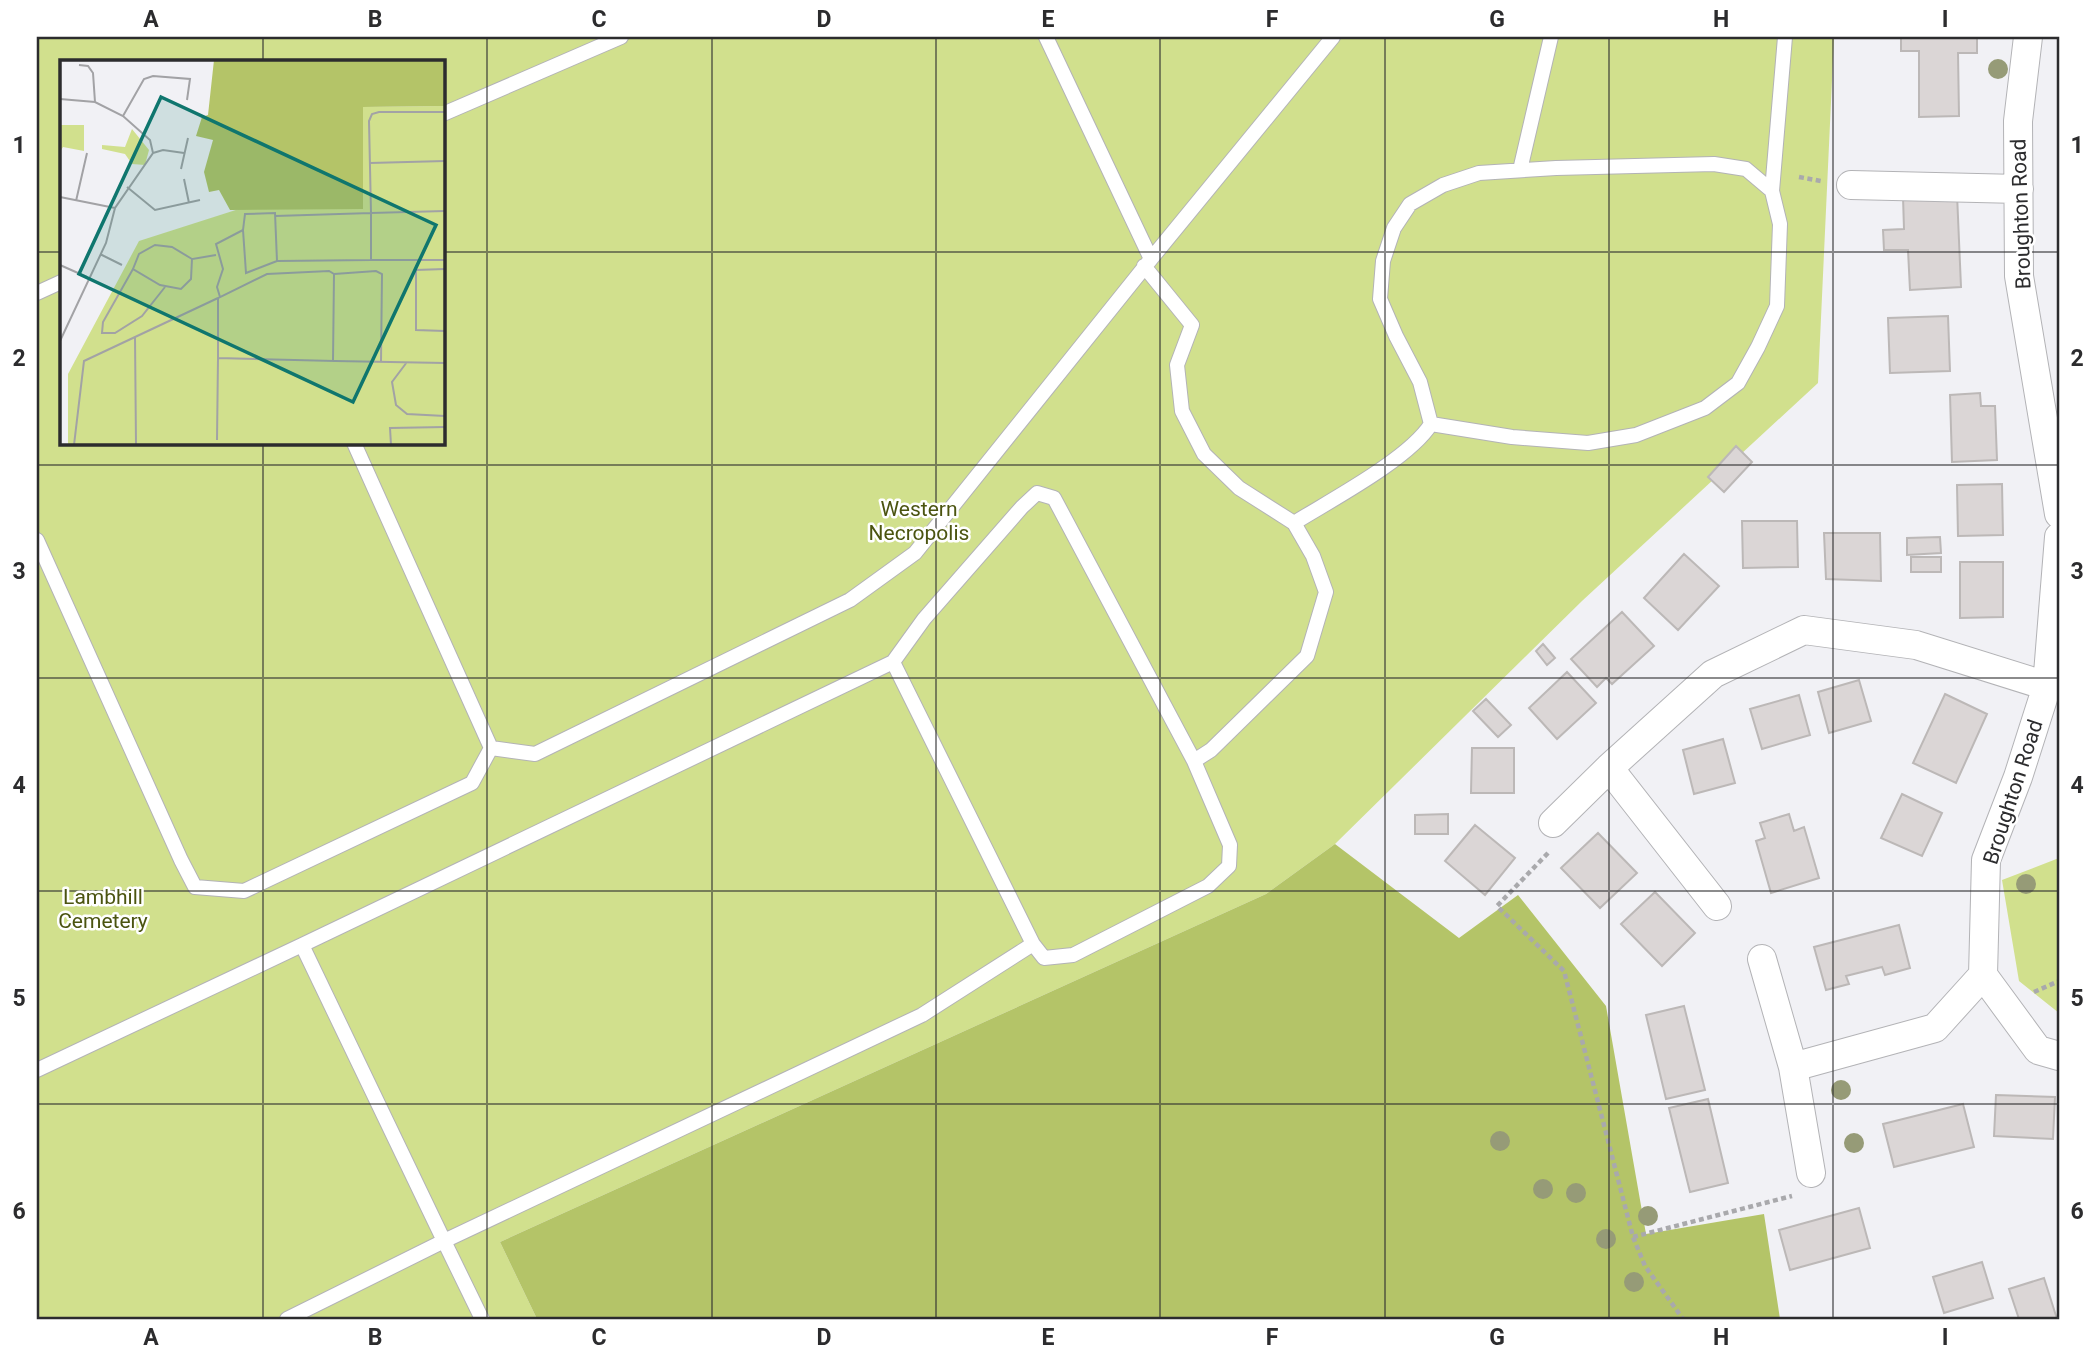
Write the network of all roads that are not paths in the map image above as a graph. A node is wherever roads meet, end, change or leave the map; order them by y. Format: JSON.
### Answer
{"nodes":[{"id":1,"x":621,"y":37,"type":"edge"},
{"id":2,"x":1046,"y":37,"type":"edge"},
{"id":3,"x":1333,"y":37,"type":"edge"},
{"id":4,"x":1551,"y":37,"type":"edge"},
{"id":5,"x":1785,"y":37,"type":"edge"},
{"id":6,"x":2028,"y":37,"type":"edge"},
{"id":7,"x":444,"y":114,"type":"edge"},
{"id":8,"x":1520,"y":170,"type":"junction"},
{"id":9,"x":1851,"y":185,"type":"road end"},
{"id":10,"x":2019,"y":189,"type":"junction"},
{"id":11,"x":1772,"y":191,"type":"junction"},
{"id":12,"x":1148,"y":263,"type":"junction"},
{"id":13,"x":60,"y":282,"type":"edge"},
{"id":14,"x":37,"y":293,"type":"edge"},
{"id":15,"x":1431,"y":424,"type":"junction"},
{"id":16,"x":354,"y":444,"type":"edge"},
{"id":17,"x":2059,"y":514,"type":"edge"},
{"id":18,"x":1294,"y":523,"type":"junction"},
{"id":19,"x":2059,"y":537,"type":"edge"},
{"id":20,"x":37,"y":540,"type":"edge"},
{"id":21,"x":893,"y":662,"type":"junction"},
{"id":22,"x":2048,"y":686,"type":"junction"},
{"id":23,"x":491,"y":748,"type":"junction"},
{"id":24,"x":1194,"y":761,"type":"junction"},
{"id":25,"x":1609,"y":768,"type":"junction"},
{"id":26,"x":1553,"y":823,"type":"road end"},
{"id":27,"x":1717,"y":906,"type":"dead end"},
{"id":28,"x":1033,"y":944,"type":"junction"},
{"id":29,"x":302,"y":945,"type":"junction"},
{"id":30,"x":1762,"y":959,"type":"dead end"},
{"id":31,"x":1983,"y":975,"type":"junction"},
{"id":32,"x":2059,"y":1056,"type":"edge"},
{"id":33,"x":1793,"y":1067,"type":"junction"},
{"id":34,"x":37,"y":1070,"type":"edge"},
{"id":35,"x":1811,"y":1173,"type":"road end"},
{"id":36,"x":444,"y":1241,"type":"junction"},
{"id":37,"x":287,"y":1319,"type":"edge"},
{"id":38,"x":482,"y":1319,"type":"edge"}],
"edges":[{"from":1,"to":7,"type":"lane"},
{"from":2,"to":12,"type":"lane"},
{"from":3,"to":12,"type":"lane"},
{"from":4,"to":8,"type":"lane"},
{"from":5,"to":11,"type":"lane"},
{"from":6,"to":10,"type":"street","name":"Broughton Road"},
{"from":8,"to":11,"type":"lane"},
{"from":8,"to":15,"type":"lane"},
{"from":9,"to":10,"type":"street"},
{"from":10,"to":17,"type":"street","name":"Broughton Road"},
{"from":11,"to":15,"type":"lane"},
{"from":12,"to":18,"type":"lane"},
{"from":12,"to":23,"type":"lane"},
{"from":13,"to":14,"type":"lane"},
{"from":15,"to":18,"type":"lane"},
{"from":16,"to":23,"type":"lane"},
{"from":18,"to":24,"type":"lane"},
{"from":19,"to":22,"type":"street","name":"Broughton Road"},
{"from":20,"to":23,"type":"lane"},
{"from":21,"to":24,"type":"lane"},
{"from":21,"to":28,"type":"lane"},
{"from":21,"to":29,"type":"lane"},
{"from":22,"to":25,"type":"street"},
{"from":22,"to":31,"type":"street","name":"Broughton Road"},
{"from":24,"to":28,"type":"lane"},
{"from":25,"to":26,"type":"street"},
{"from":25,"to":27,"type":"street"},
{"from":28,"to":36,"type":"lane"},
{"from":29,"to":34,"type":"lane"},
{"from":29,"to":36,"type":"lane"},
{"from":30,"to":33,"type":"street"},
{"from":31,"to":32,"type":"street"},
{"from":31,"to":33,"type":"street"},
{"from":33,"to":35,"type":"street"},
{"from":36,"to":37,"type":"lane"},
{"from":36,"to":38,"type":"lane"}]}
